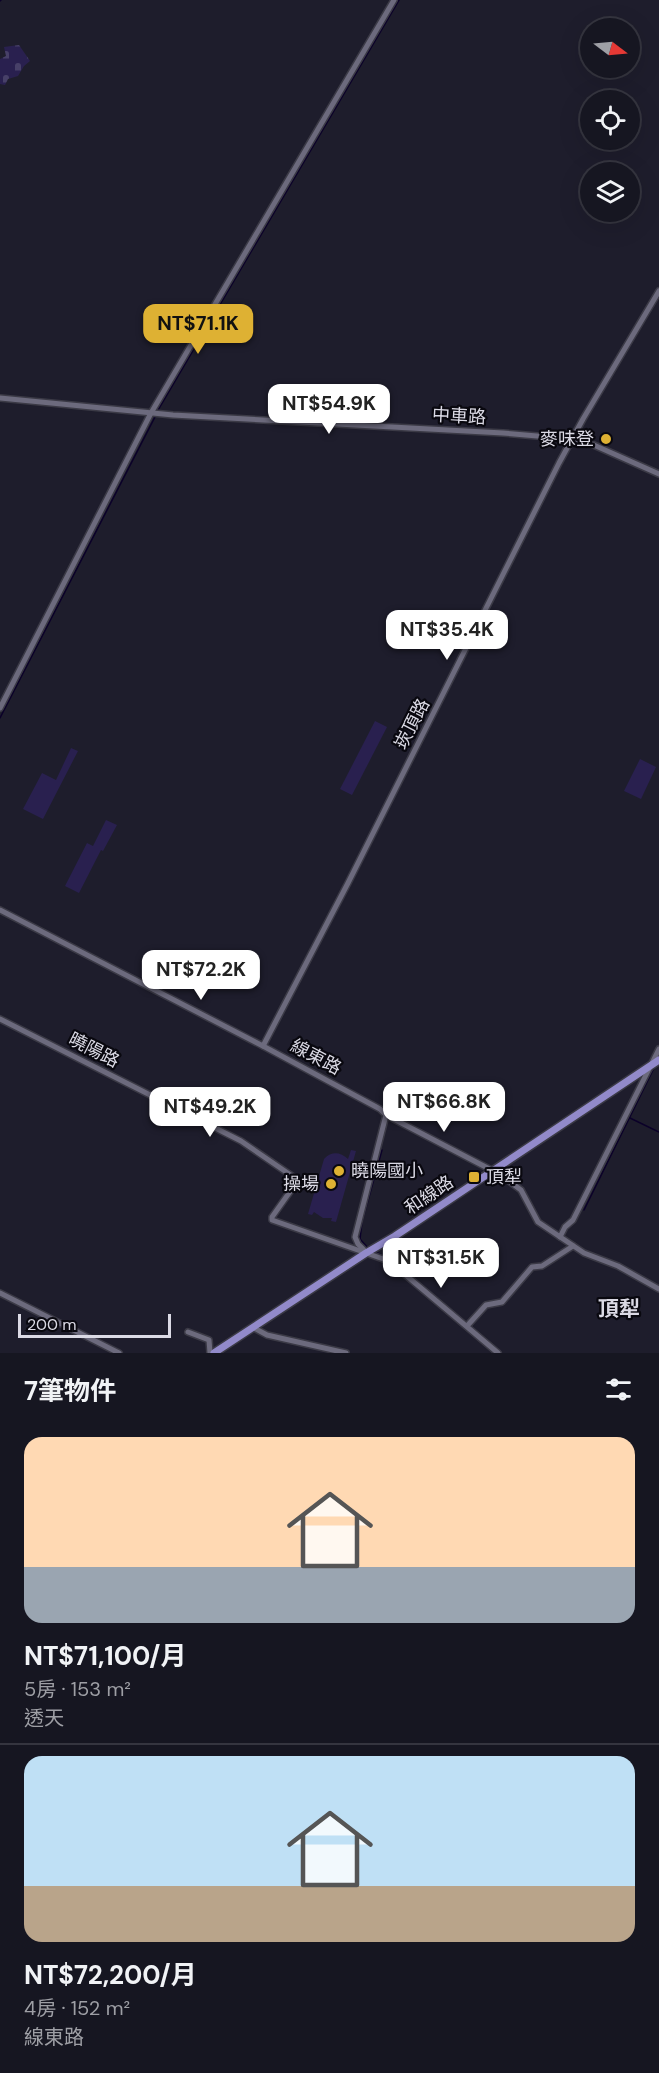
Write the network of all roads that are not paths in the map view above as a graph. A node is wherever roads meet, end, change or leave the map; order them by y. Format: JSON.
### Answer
{"nodes":[{"id":1,"x":394,"y":0,"type":"edge"},
{"id":2,"x":659,"y":291,"type":"edge"},
{"id":3,"x":0,"y":398,"type":"edge"},
{"id":4,"x":151,"y":413,"type":"junction"},
{"id":5,"x":572,"y":439,"type":"junction"},
{"id":6,"x":659,"y":474,"type":"edge"},
{"id":7,"x":0,"y":708,"type":"edge"},
{"id":8,"x":0,"y":910,"type":"edge"},
{"id":9,"x":0,"y":1019,"type":"edge"},
{"id":10,"x":263,"y":1046,"type":"junction"},
{"id":11,"x":659,"y":1049,"type":"edge"},
{"id":12,"x":659,"y":1060,"type":"edge"},
{"id":13,"x":651,"y":1065,"type":"junction"},
{"id":14,"x":386,"y":1115,"type":"junction"},
{"id":15,"x":493,"y":1170,"type":"junction"},
{"id":16,"x":560,"y":1238,"type":"junction"},
{"id":17,"x":573,"y":1246,"type":"junction"},
{"id":18,"x":366,"y":1253,"type":"junction"},
{"id":19,"x":659,"y":1288,"type":"edge"},
{"id":20,"x":0,"y":1293,"type":"edge"},
{"id":21,"x":467,"y":1326,"type":"junction"},
{"id":22,"x":254,"y":1328,"type":"junction"},
{"id":23,"x":188,"y":1332,"type":"dead end"},
{"id":24,"x":119,"y":1353,"type":"edge"},
{"id":25,"x":210,"y":1353,"type":"edge"},
{"id":26,"x":214,"y":1353,"type":"edge"},
{"id":27,"x":346,"y":1353,"type":"edge"},
{"id":28,"x":498,"y":1353,"type":"edge"}],
"edges":[{"from":1,"to":4,"type":"street"},
{"from":2,"to":5,"type":"street","name":"崁頂路"},
{"from":3,"to":4,"type":"street","name":"中車路"},
{"from":4,"to":5,"type":"street","name":"中車路"},
{"from":4,"to":7,"type":"street"},
{"from":5,"to":6,"type":"street","name":"中車路"},
{"from":5,"to":10,"type":"street","name":"崁頂路"},
{"from":8,"to":10,"type":"street","name":"線東路"},
{"from":9,"to":18,"type":"street","name":"曉陽路"},
{"from":10,"to":14,"type":"street","name":"線東路"},
{"from":11,"to":13,"type":"street"},
{"from":12,"to":13,"type":"main road","name":"和線路"},
{"from":13,"to":15,"type":"main road","name":"和線路"},
{"from":13,"to":16,"type":"street"},
{"from":14,"to":15,"type":"street","name":"線東路"},
{"from":14,"to":18,"type":"street"},
{"from":15,"to":16,"type":"street","name":"線東路"},
{"from":15,"to":18,"type":"main road","name":"和線路"},
{"from":16,"to":17,"type":"street","name":"線東路"},
{"from":17,"to":19,"type":"street","name":"線東路"},
{"from":17,"to":21,"type":"street"},
{"from":18,"to":21,"type":"street"},
{"from":18,"to":22,"type":"main road","name":"和線路"},
{"from":20,"to":24,"type":"street"},
{"from":21,"to":28,"type":"street"},
{"from":22,"to":26,"type":"main road","name":"和線路"},
{"from":22,"to":27,"type":"street"},
{"from":23,"to":25,"type":"street"}]}
